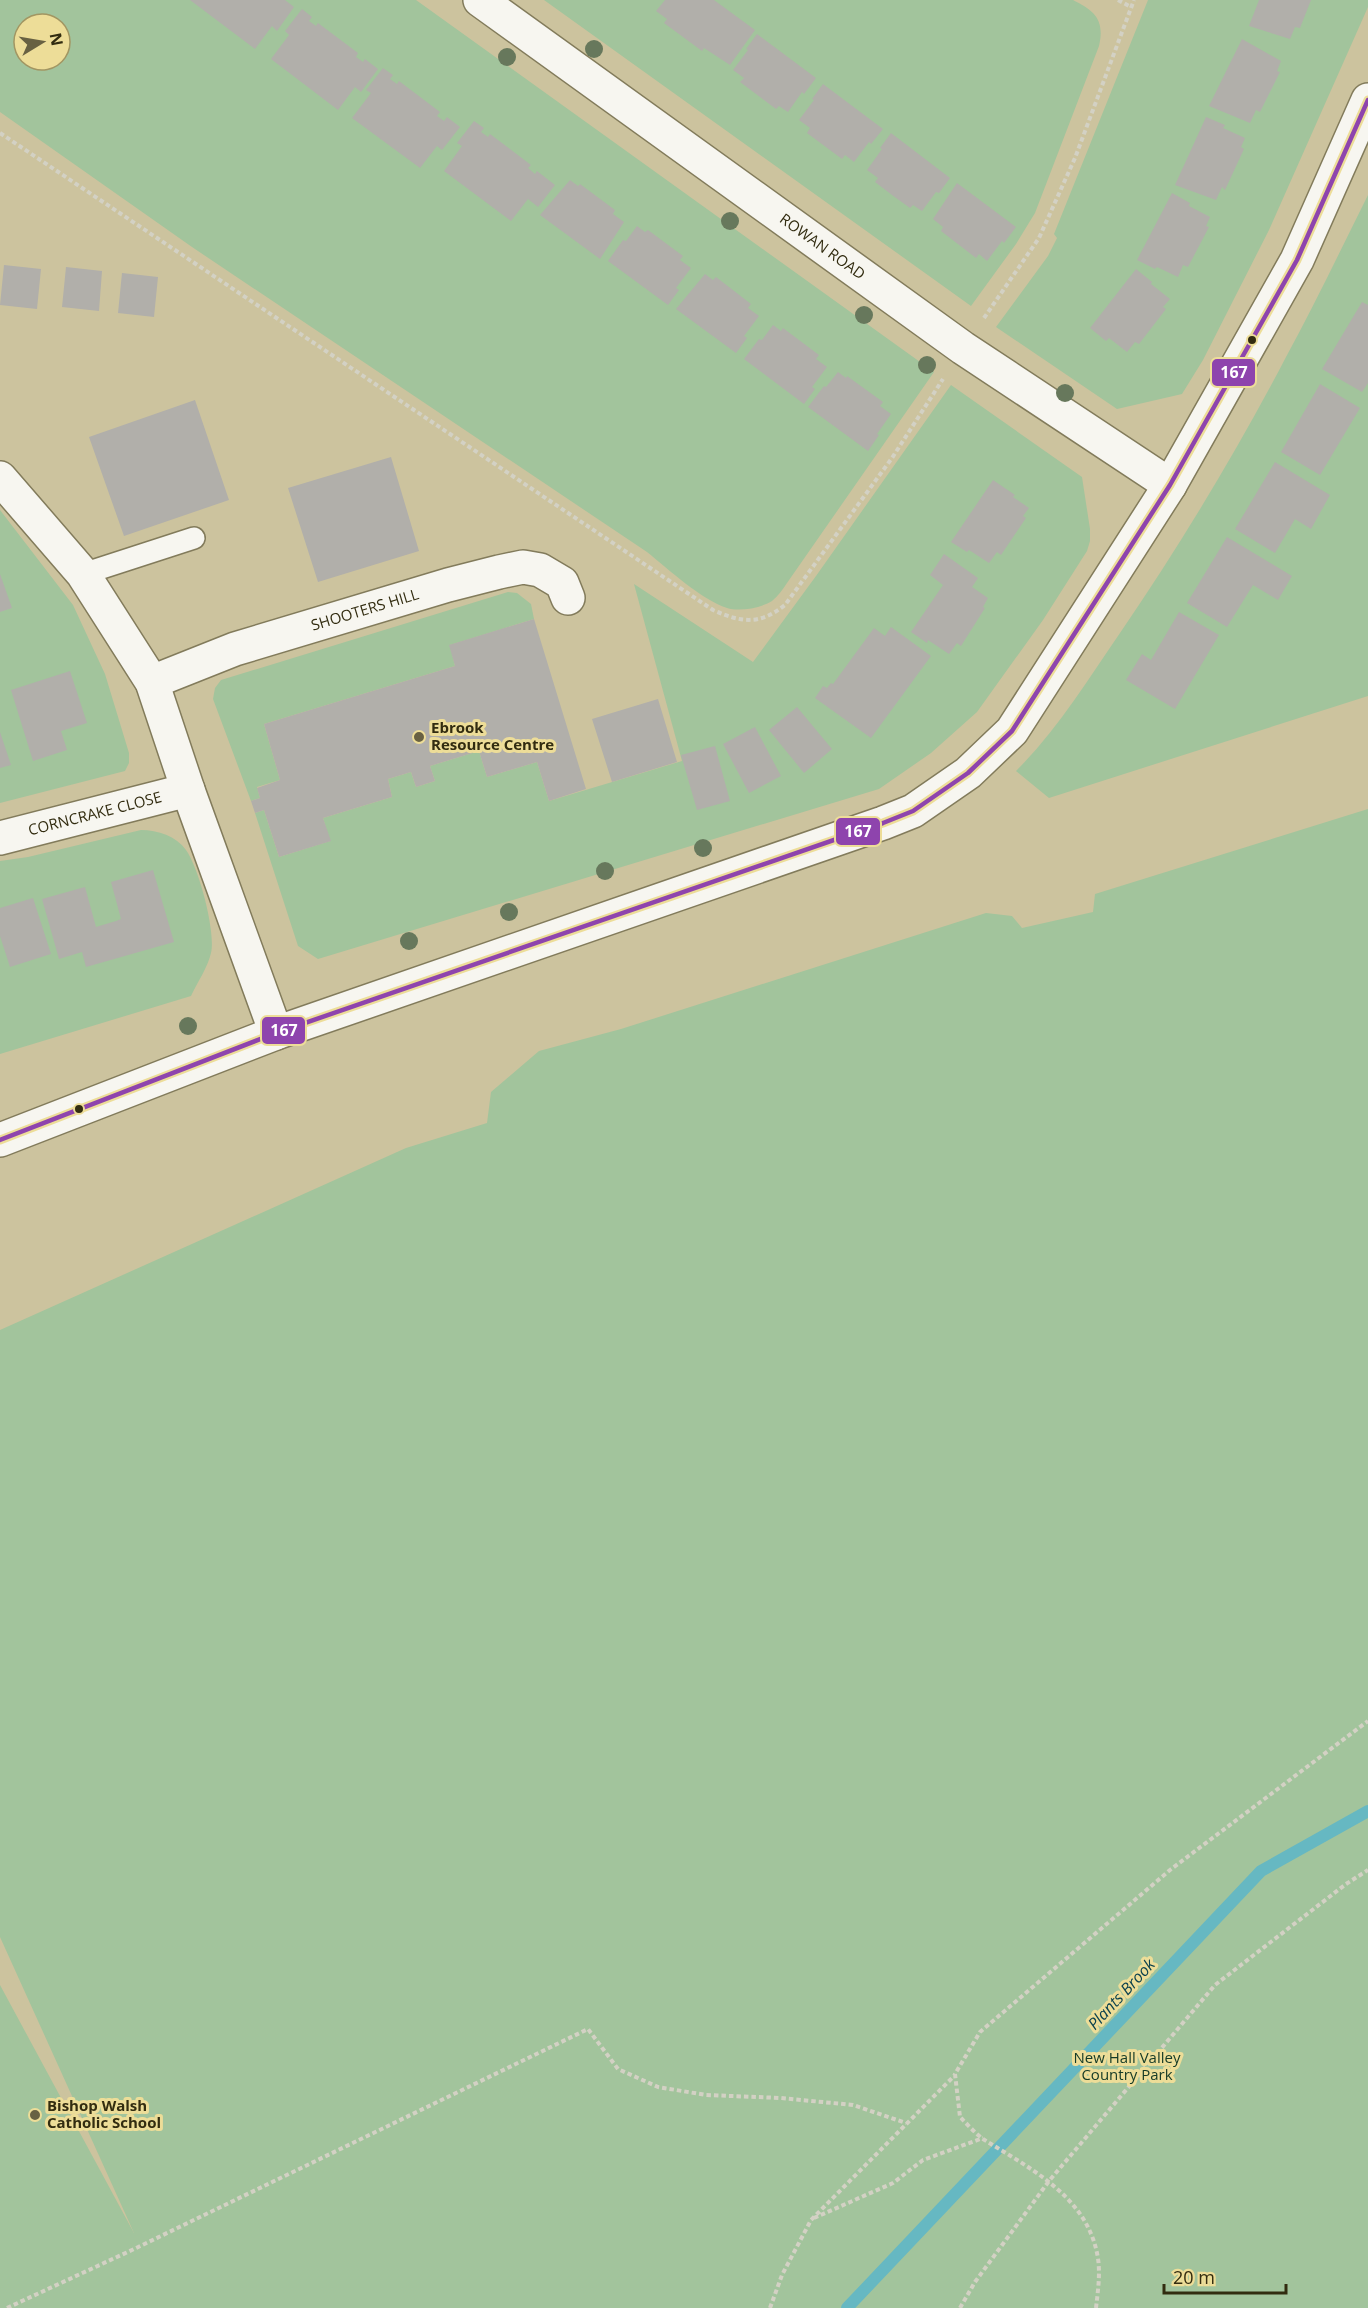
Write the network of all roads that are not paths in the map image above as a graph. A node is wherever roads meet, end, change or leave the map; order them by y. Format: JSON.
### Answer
{"nodes":[{"id":1,"x":480,"y":0,"type":"edge"},
{"id":2,"x":1368,"y":100,"type":"edge"},
{"id":3,"x":0,"y":478,"type":"edge"},
{"id":4,"x":1170,"y":485,"type":"junction"},
{"id":5,"x":194,"y":538,"type":"dead end"},
{"id":6,"x":83,"y":574,"type":"junction"},
{"id":7,"x":568,"y":598,"type":"dead end"},
{"id":8,"x":152,"y":682,"type":"junction"},
{"id":9,"x":188,"y":790,"type":"junction"},
{"id":10,"x":0,"y":838,"type":"edge"},
{"id":11,"x":276,"y":1034,"type":"junction"},
{"id":12,"x":0,"y":1140,"type":"edge"}],
"edges":[{"from":1,"to":4,"type":"street","name":"ROWAN ROAD"},
{"from":2,"to":4,"type":"street"},
{"from":3,"to":6,"type":"street"},
{"from":4,"to":11,"type":"street"},
{"from":5,"to":6,"type":"lane"},
{"from":6,"to":8,"type":"street"},
{"from":7,"to":8,"type":"street","name":"SHOOTERS HILL"},
{"from":8,"to":9,"type":"street"},
{"from":9,"to":10,"type":"street","name":"CORNCRAKE CLOSE"},
{"from":9,"to":11,"type":"street"},
{"from":11,"to":12,"type":"street"}]}
